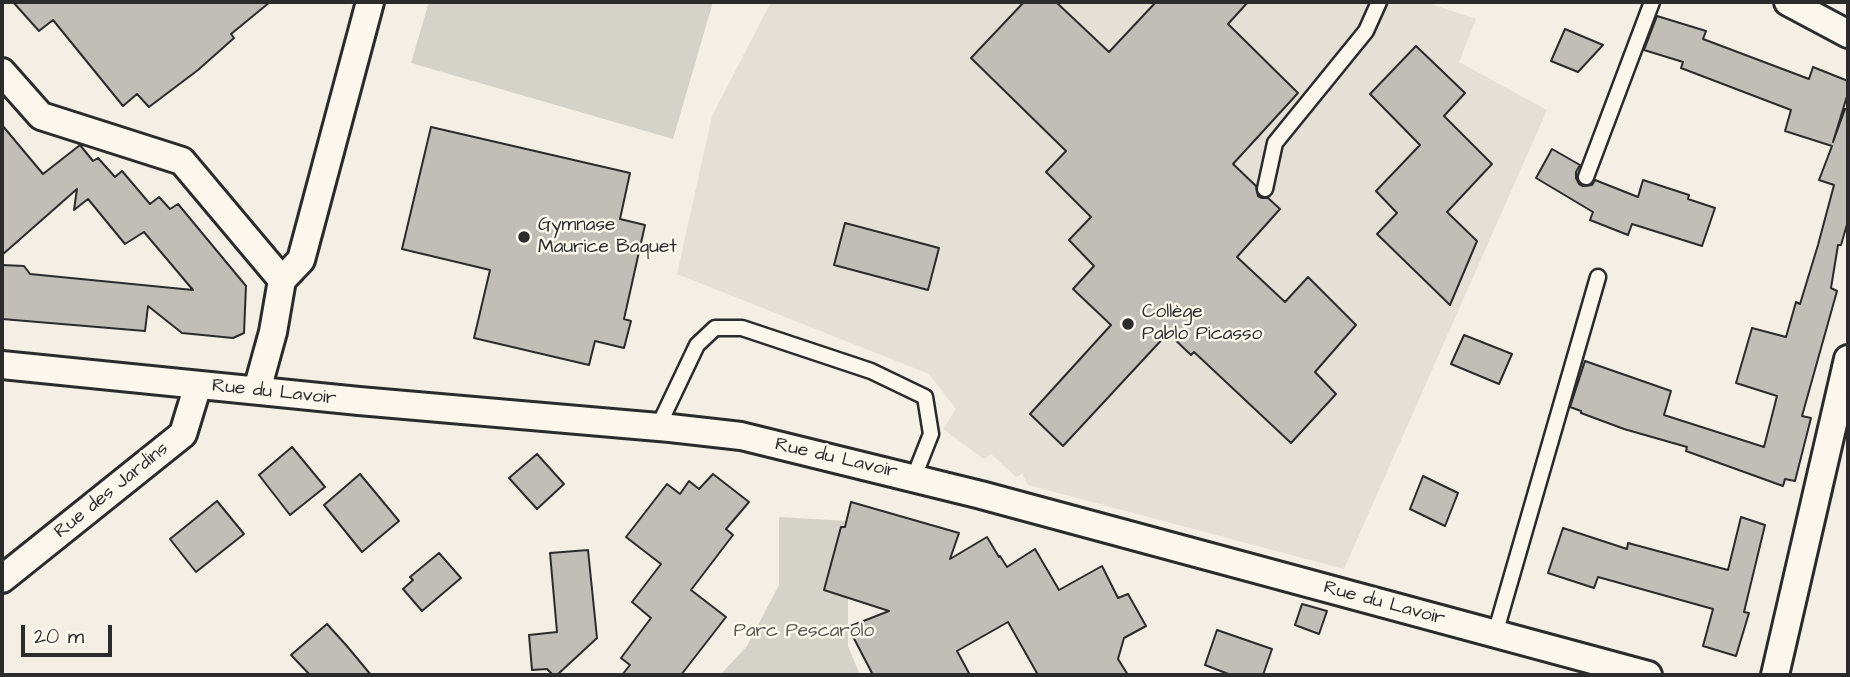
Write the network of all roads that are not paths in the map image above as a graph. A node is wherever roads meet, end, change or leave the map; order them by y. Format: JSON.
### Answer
{"nodes":[{"id":1,"x":370,"y":2,"type":"edge"},
{"id":2,"x":1379,"y":2,"type":"edge"},
{"id":3,"x":1652,"y":2,"type":"edge"},
{"id":4,"x":1788,"y":2,"type":"edge"},
{"id":5,"x":1848,"y":34,"type":"edge"},
{"id":6,"x":2,"y":72,"type":"edge"},
{"id":7,"x":1586,"y":177,"type":"dead end"},
{"id":8,"x":1265,"y":188,"type":"dead end"},
{"id":9,"x":1598,"y":277,"type":"dead end"},
{"id":10,"x":282,"y":280,"type":"junction"},
{"id":11,"x":1848,"y":359,"type":"edge"},
{"id":12,"x":2,"y":365,"type":"edge"},
{"id":13,"x":198,"y":385,"type":"junction"},
{"id":14,"x":257,"y":390,"type":"junction"},
{"id":15,"x":658,"y":427,"type":"junction"},
{"id":16,"x":914,"y":477,"type":"junction"},
{"id":17,"x":2,"y":579,"type":"edge"},
{"id":18,"x":1495,"y":634,"type":"junction"},
{"id":19,"x":1648,"y":675,"type":"edge"},
{"id":20,"x":1774,"y":675,"type":"edge"}],
"edges":[{"from":1,"to":10,"type":"street"},
{"from":2,"to":8,"type":"lane"},
{"from":3,"to":7,"type":"lane"},
{"from":4,"to":5,"type":"street"},
{"from":6,"to":10,"type":"street"},
{"from":9,"to":18,"type":"lane"},
{"from":10,"to":14,"type":"street"},
{"from":11,"to":20,"type":"street"},
{"from":12,"to":13,"type":"street","name":"Rue du Lavoir"},
{"from":13,"to":14,"type":"street","name":"Rue du Lavoir"},
{"from":13,"to":17,"type":"street","name":"Rue des Jardins"},
{"from":14,"to":15,"type":"street","name":"Rue du Lavoir"},
{"from":15,"to":16,"type":"street","name":"Rue du Lavoir"},
{"from":15,"to":16,"type":"lane"},
{"from":16,"to":18,"type":"street","name":"Rue du Lavoir"},
{"from":18,"to":19,"type":"street","name":"Rue du Lavoir"}]}
